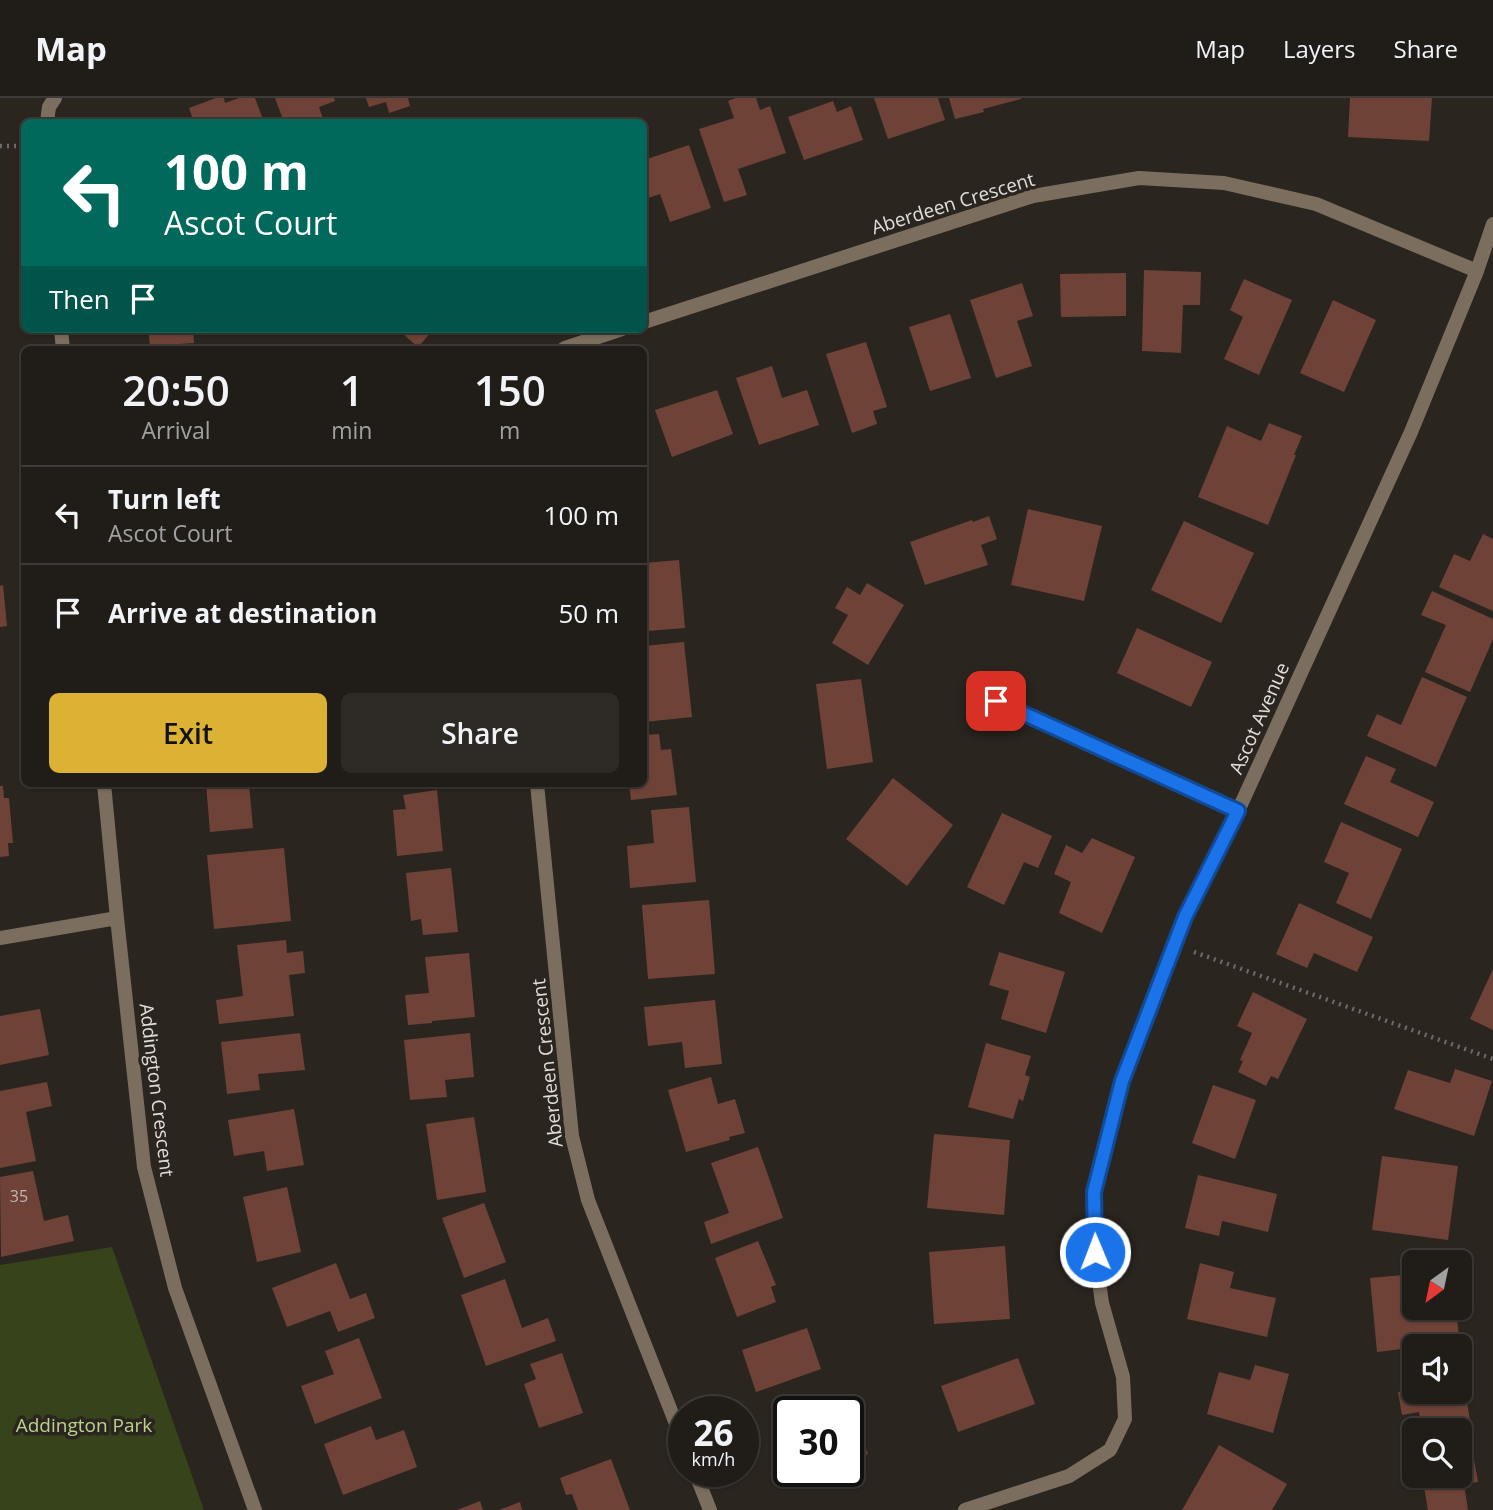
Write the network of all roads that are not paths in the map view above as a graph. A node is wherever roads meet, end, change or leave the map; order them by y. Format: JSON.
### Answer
{"nodes":[{"id":1,"x":55,"y":98,"type":"edge"},
{"id":2,"x":47,"y":119,"type":"edge"},
{"id":3,"x":1493,"y":224,"type":"edge"},
{"id":4,"x":1477,"y":271,"type":"junction"},
{"id":5,"x":647,"y":321,"type":"edge"},
{"id":6,"x":610,"y":333,"type":"edge"},
{"id":7,"x":571,"y":346,"type":"edge"},
{"id":8,"x":996,"y":701,"type":"dead end"},
{"id":9,"x":104,"y":787,"type":"edge"},
{"id":10,"x":537,"y":787,"type":"edge"},
{"id":11,"x":1238,"y":811,"type":"junction"},
{"id":12,"x":117,"y":918,"type":"junction"},
{"id":13,"x":0,"y":938,"type":"edge"},
{"id":14,"x":668,"y":1403,"type":"edge"},
{"id":15,"x":701,"y":1487,"type":"edge"},
{"id":16,"x":255,"y":1510,"type":"edge"},
{"id":17,"x":710,"y":1510,"type":"edge"},
{"id":18,"x":965,"y":1510,"type":"edge"}],
"edges":[{"from":1,"to":2,"type":"street"},
{"from":3,"to":4,"type":"street","name":"Ascot Avenue"},
{"from":4,"to":5,"type":"street","name":"Aberdeen Crescent"},
{"from":4,"to":11,"type":"street","name":"Ascot Avenue"},
{"from":6,"to":7,"type":"street"},
{"from":8,"to":11,"type":"street"},
{"from":9,"to":12,"type":"street","name":"Addington Crescent"},
{"from":10,"to":14,"type":"street","name":"Aberdeen Crescent"},
{"from":11,"to":18,"type":"street","name":"Ascot Avenue"},
{"from":12,"to":13,"type":"street"},
{"from":12,"to":16,"type":"street","name":"Addington Crescent"},
{"from":15,"to":17,"type":"street"}]}
